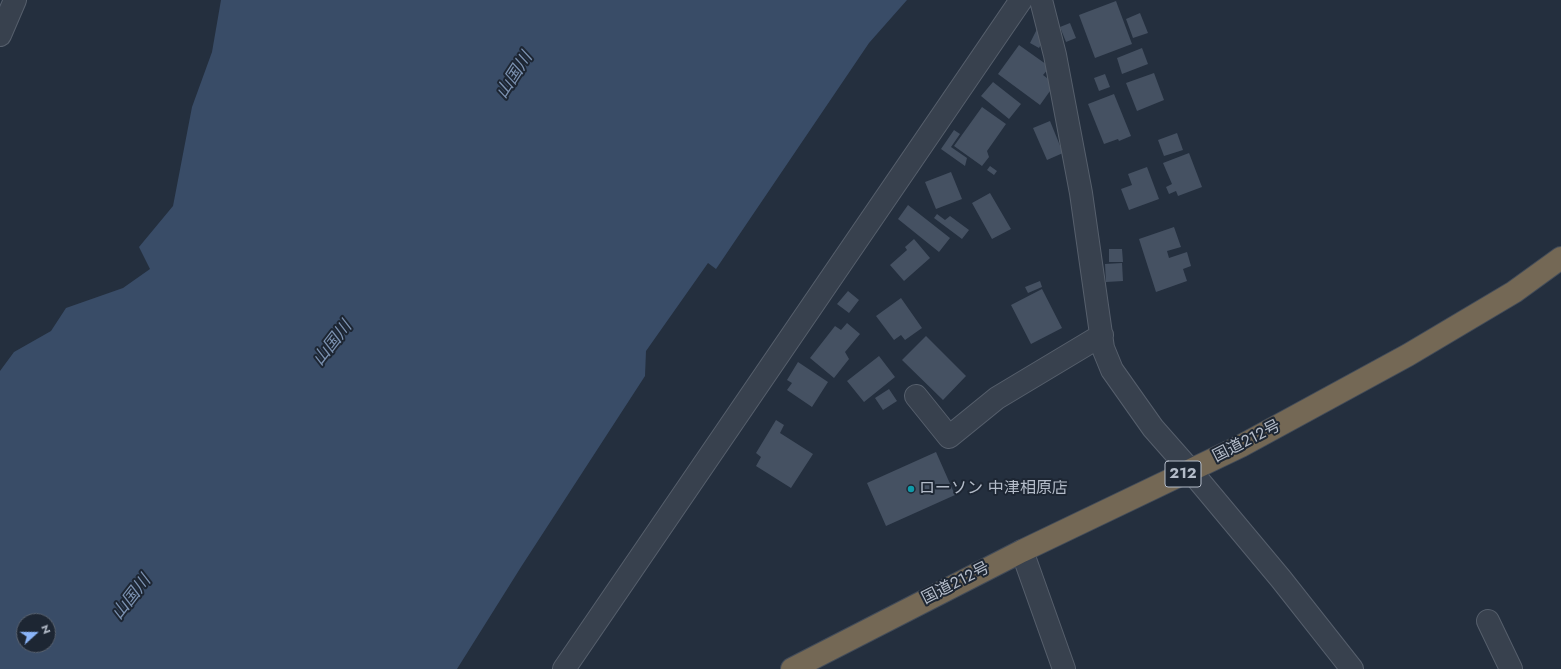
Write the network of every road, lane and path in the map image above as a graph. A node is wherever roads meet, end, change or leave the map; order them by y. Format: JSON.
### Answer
{"nodes":[{"id":1,"x":16,"y":0,"type":"edge"},
{"id":2,"x":1021,"y":0,"type":"edge"},
{"id":3,"x":1041,"y":0,"type":"edge"},
{"id":4,"x":0,"y":35,"type":"edge"},
{"id":5,"x":1561,"y":258,"type":"edge"},
{"id":6,"x":1102,"y":335,"type":"junction"},
{"id":7,"x":916,"y":396,"type":"dead end"},
{"id":8,"x":1190,"y":470,"type":"junction"},
{"id":9,"x":1022,"y":551,"type":"junction"},
{"id":10,"x":1488,"y":621,"type":"dead end"},
{"id":11,"x":564,"y":669,"type":"edge"},
{"id":12,"x":792,"y":669,"type":"edge"},
{"id":13,"x":1064,"y":669,"type":"edge"},
{"id":14,"x":1352,"y":669,"type":"edge"},
{"id":15,"x":1512,"y":669,"type":"edge"}],
"edges":[{"from":1,"to":4,"type":"street"},
{"from":2,"to":11,"type":"street"},
{"from":3,"to":6,"type":"street"},
{"from":5,"to":8,"type":"highway","name":"国道212号","number":"212"},
{"from":6,"to":7,"type":"street"},
{"from":6,"to":8,"type":"street"},
{"from":8,"to":9,"type":"highway","name":"国道212号","number":"212"},
{"from":8,"to":14,"type":"street"},
{"from":9,"to":12,"type":"highway","name":"国道212号","number":"212"},
{"from":9,"to":13,"type":"street"},
{"from":10,"to":15,"type":"street"}]}
